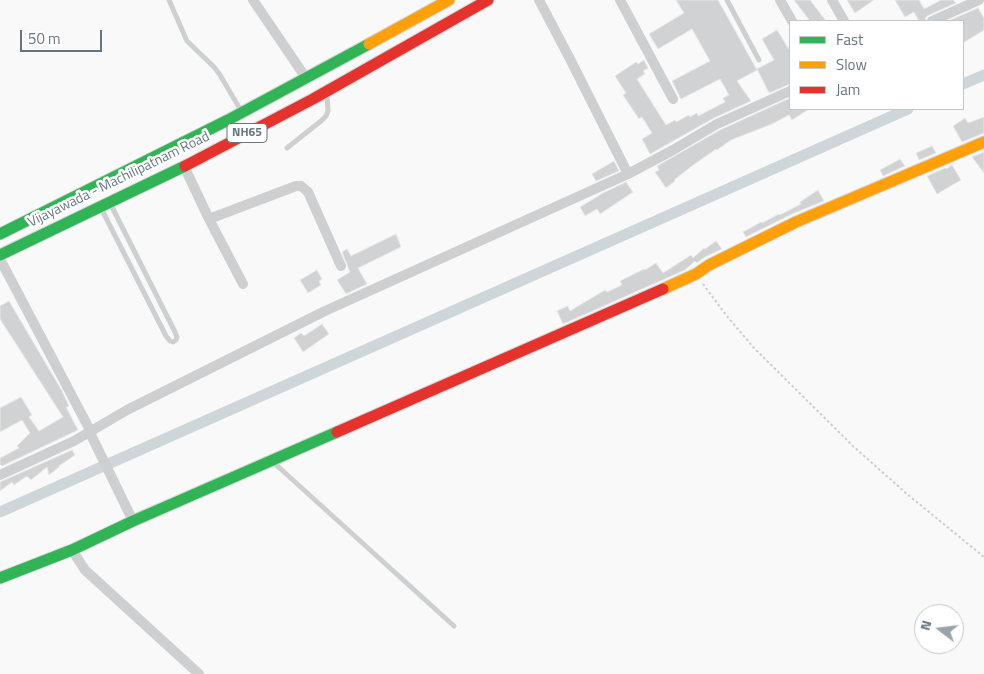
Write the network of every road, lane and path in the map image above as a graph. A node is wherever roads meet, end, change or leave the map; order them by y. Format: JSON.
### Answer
{"nodes":[{"id":1,"x":169,"y":0,"type":"edge"},
{"id":2,"x":253,"y":0,"type":"edge"},
{"id":3,"x":449,"y":0,"type":"edge"},
{"id":4,"x":488,"y":0,"type":"edge"},
{"id":5,"x":538,"y":0,"type":"edge"},
{"id":6,"x":620,"y":0,"type":"edge"},
{"id":7,"x":726,"y":0,"type":"edge"},
{"id":8,"x":780,"y":0,"type":"edge"},
{"id":9,"x":832,"y":0,"type":"edge"},
{"id":10,"x":979,"y":0,"type":"edge"},
{"id":11,"x":791,"y":20,"type":"edge"},
{"id":12,"x":843,"y":20,"type":"edge"},
{"id":13,"x":934,"y":20,"type":"edge"},
{"id":14,"x":760,"y":60,"type":"dead end"},
{"id":15,"x":306,"y":78,"type":"junction"},
{"id":16,"x":327,"y":91,"type":"junction"},
{"id":17,"x":789,"y":91,"type":"edge"},
{"id":18,"x":673,"y":99,"type":"dead end"},
{"id":19,"x":242,"y":112,"type":"junction"},
{"id":20,"x":984,"y":142,"type":"edge"},
{"id":21,"x":287,"y":148,"type":"dead end"},
{"id":22,"x":184,"y":166,"type":"junction"},
{"id":23,"x":628,"y":174,"type":"junction"},
{"id":24,"x":105,"y":205,"type":"junction"},
{"id":25,"x":209,"y":219,"type":"junction"},
{"id":26,"x":0,"y":234,"type":"edge"},
{"id":27,"x":0,"y":255,"type":"edge"},
{"id":28,"x":0,"y":259,"type":"edge"},
{"id":29,"x":341,"y":266,"type":"dead end"},
{"id":30,"x":696,"y":274,"type":"junction"},
{"id":31,"x":243,"y":284,"type":"dead end"},
{"id":32,"x":91,"y":435,"type":"junction"},
{"id":33,"x":272,"y":461,"type":"junction"},
{"id":34,"x":0,"y":475,"type":"edge"},
{"id":35,"x":133,"y":521,"type":"junction"},
{"id":36,"x":72,"y":550,"type":"junction"},
{"id":37,"x":984,"y":557,"type":"edge"},
{"id":38,"x":0,"y":578,"type":"edge"},
{"id":39,"x":454,"y":626,"type":"dead end"},
{"id":40,"x":199,"y":674,"type":"edge"}],
"edges":[{"from":1,"to":19,"type":"lane"},
{"from":2,"to":15,"type":"street"},
{"from":3,"to":15,"type":"main road","name":"Vijayawada - Machilipatnam Road","number":"NH65"},
{"from":4,"to":16,"type":"main road","name":"Vijayawada - Machilipatnam Road","number":"NH65"},
{"from":5,"to":23,"type":"street"},
{"from":6,"to":18,"type":"street"},
{"from":7,"to":14,"type":"lane"},
{"from":8,"to":11,"type":"street"},
{"from":9,"to":12,"type":"street"},
{"from":10,"to":13,"type":"street"},
{"from":15,"to":19,"type":"main road","name":"Vijayawada - Machilipatnam Road","number":"NH65"},
{"from":16,"to":21,"type":"lane"},
{"from":16,"to":22,"type":"main road","name":"Vijayawada - Machilipatnam Road","number":"NH65"},
{"from":17,"to":23,"type":"street"},
{"from":19,"to":26,"type":"main road","name":"Vijayawada - Machilipatnam Road","number":"NH65"},
{"from":20,"to":30,"type":"main road"},
{"from":22,"to":24,"type":"main road","name":"Vijayawada - Machilipatnam Road","number":"NH65"},
{"from":22,"to":25,"type":"street"},
{"from":23,"to":32,"type":"street"},
{"from":24,"to":24,"type":"lane"},
{"from":24,"to":27,"type":"main road","name":"Vijayawada - Machilipatnam Road","number":"NH65"},
{"from":25,"to":29,"type":"street"},
{"from":25,"to":31,"type":"street"},
{"from":28,"to":32,"type":"street"},
{"from":30,"to":33,"type":"main road"},
{"from":30,"to":37,"type":"path"},
{"from":32,"to":34,"type":"street"},
{"from":32,"to":35,"type":"street"},
{"from":33,"to":35,"type":"main road"},
{"from":33,"to":39,"type":"lane"},
{"from":35,"to":36,"type":"main road"},
{"from":36,"to":38,"type":"main road"},
{"from":36,"to":40,"type":"street"}]}
